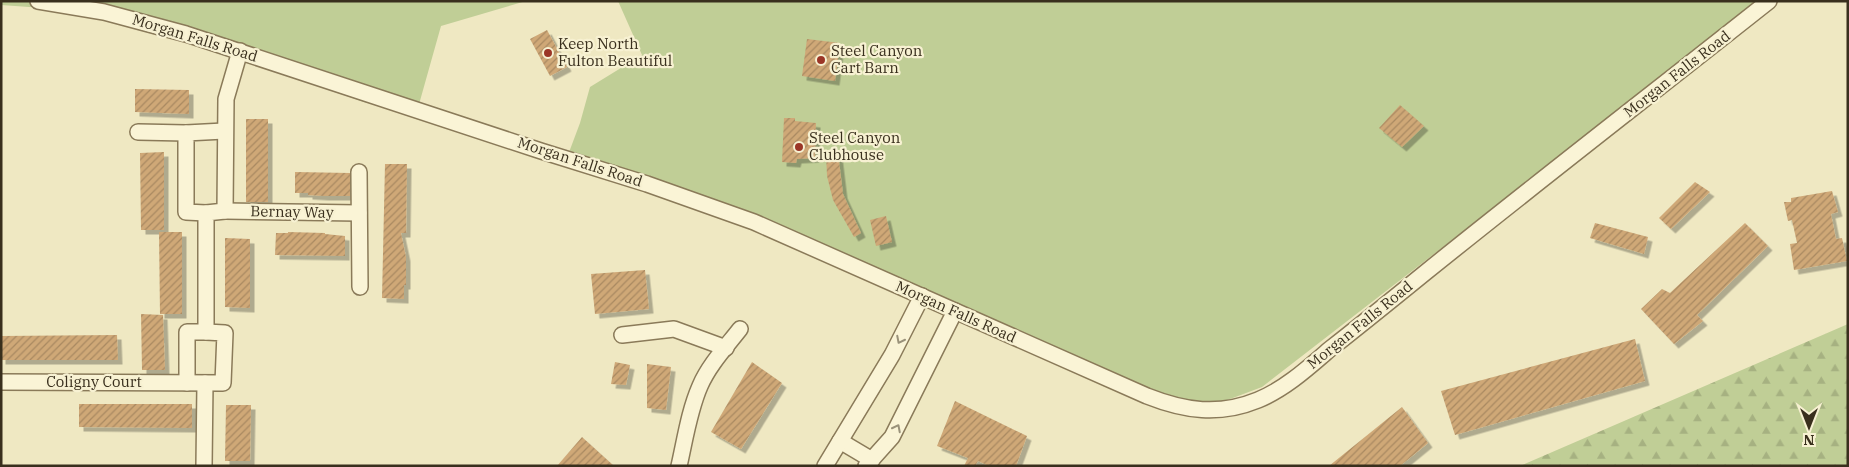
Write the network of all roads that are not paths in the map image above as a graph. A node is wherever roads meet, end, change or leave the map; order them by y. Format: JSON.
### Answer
{"nodes":[{"id":1,"x":38,"y":1,"type":"edge"},
{"id":2,"x":1769,"y":1,"type":"edge"},
{"id":3,"x":240,"y":51,"type":"junction"},
{"id":4,"x":224,"y":131,"type":"junction"},
{"id":5,"x":138,"y":132,"type":"dead end"},
{"id":6,"x":186,"y":133,"type":"junction"},
{"id":7,"x":359,"y":172,"type":"dead end"},
{"id":8,"x":224,"y":211,"type":"junction"},
{"id":9,"x":206,"y":213,"type":"junction"},
{"id":10,"x":358,"y":213,"type":"junction"},
{"id":11,"x":360,"y":287,"type":"dead end"},
{"id":12,"x":922,"y":296,"type":"junction"},
{"id":13,"x":955,"y":311,"type":"junction"},
{"id":14,"x":740,"y":329,"type":"dead end"},
{"id":15,"x":206,"y":332,"type":"junction"},
{"id":16,"x":622,"y":335,"type":"dead end"},
{"id":17,"x":726,"y":348,"type":"junction"},
{"id":18,"x":1,"y":382,"type":"edge"},
{"id":19,"x":187,"y":383,"type":"junction"},
{"id":20,"x":205,"y":383,"type":"junction"},
{"id":21,"x":840,"y":441,"type":"junction"},
{"id":22,"x":869,"y":463,"type":"edge"},
{"id":23,"x":204,"y":466,"type":"edge"},
{"id":24,"x":679,"y":466,"type":"edge"},
{"id":25,"x":825,"y":466,"type":"edge"}],
"edges":[{"from":1,"to":3,"type":"street","name":"Morgan Falls Road"},
{"from":2,"to":13,"type":"street","name":"Morgan Falls Road"},
{"from":3,"to":4,"type":"street"},
{"from":3,"to":12,"type":"street","name":"Morgan Falls Road"},
{"from":4,"to":6,"type":"street"},
{"from":4,"to":8,"type":"street"},
{"from":5,"to":6,"type":"street"},
{"from":6,"to":9,"type":"street"},
{"from":7,"to":10,"type":"street"},
{"from":8,"to":9,"type":"street","name":"Bernay Way"},
{"from":8,"to":10,"type":"street","name":"Bernay Way"},
{"from":9,"to":15,"type":"street"},
{"from":10,"to":11,"type":"street"},
{"from":12,"to":13,"type":"street","name":"Morgan Falls Road"},
{"from":12,"to":21,"type":"street","one_way":true},
{"from":22,"to":13,"type":"street","one_way":true},
{"from":14,"to":17,"type":"street"},
{"from":15,"to":19,"type":"street"},
{"from":15,"to":20,"type":"street"},
{"from":16,"to":17,"type":"street"},
{"from":17,"to":24,"type":"street"},
{"from":18,"to":19,"type":"street","name":"Coligny Court"},
{"from":19,"to":20,"type":"street","name":"Coligny Court"},
{"from":20,"to":23,"type":"street"},
{"from":21,"to":22,"type":"street"},
{"from":21,"to":25,"type":"street"}]}
